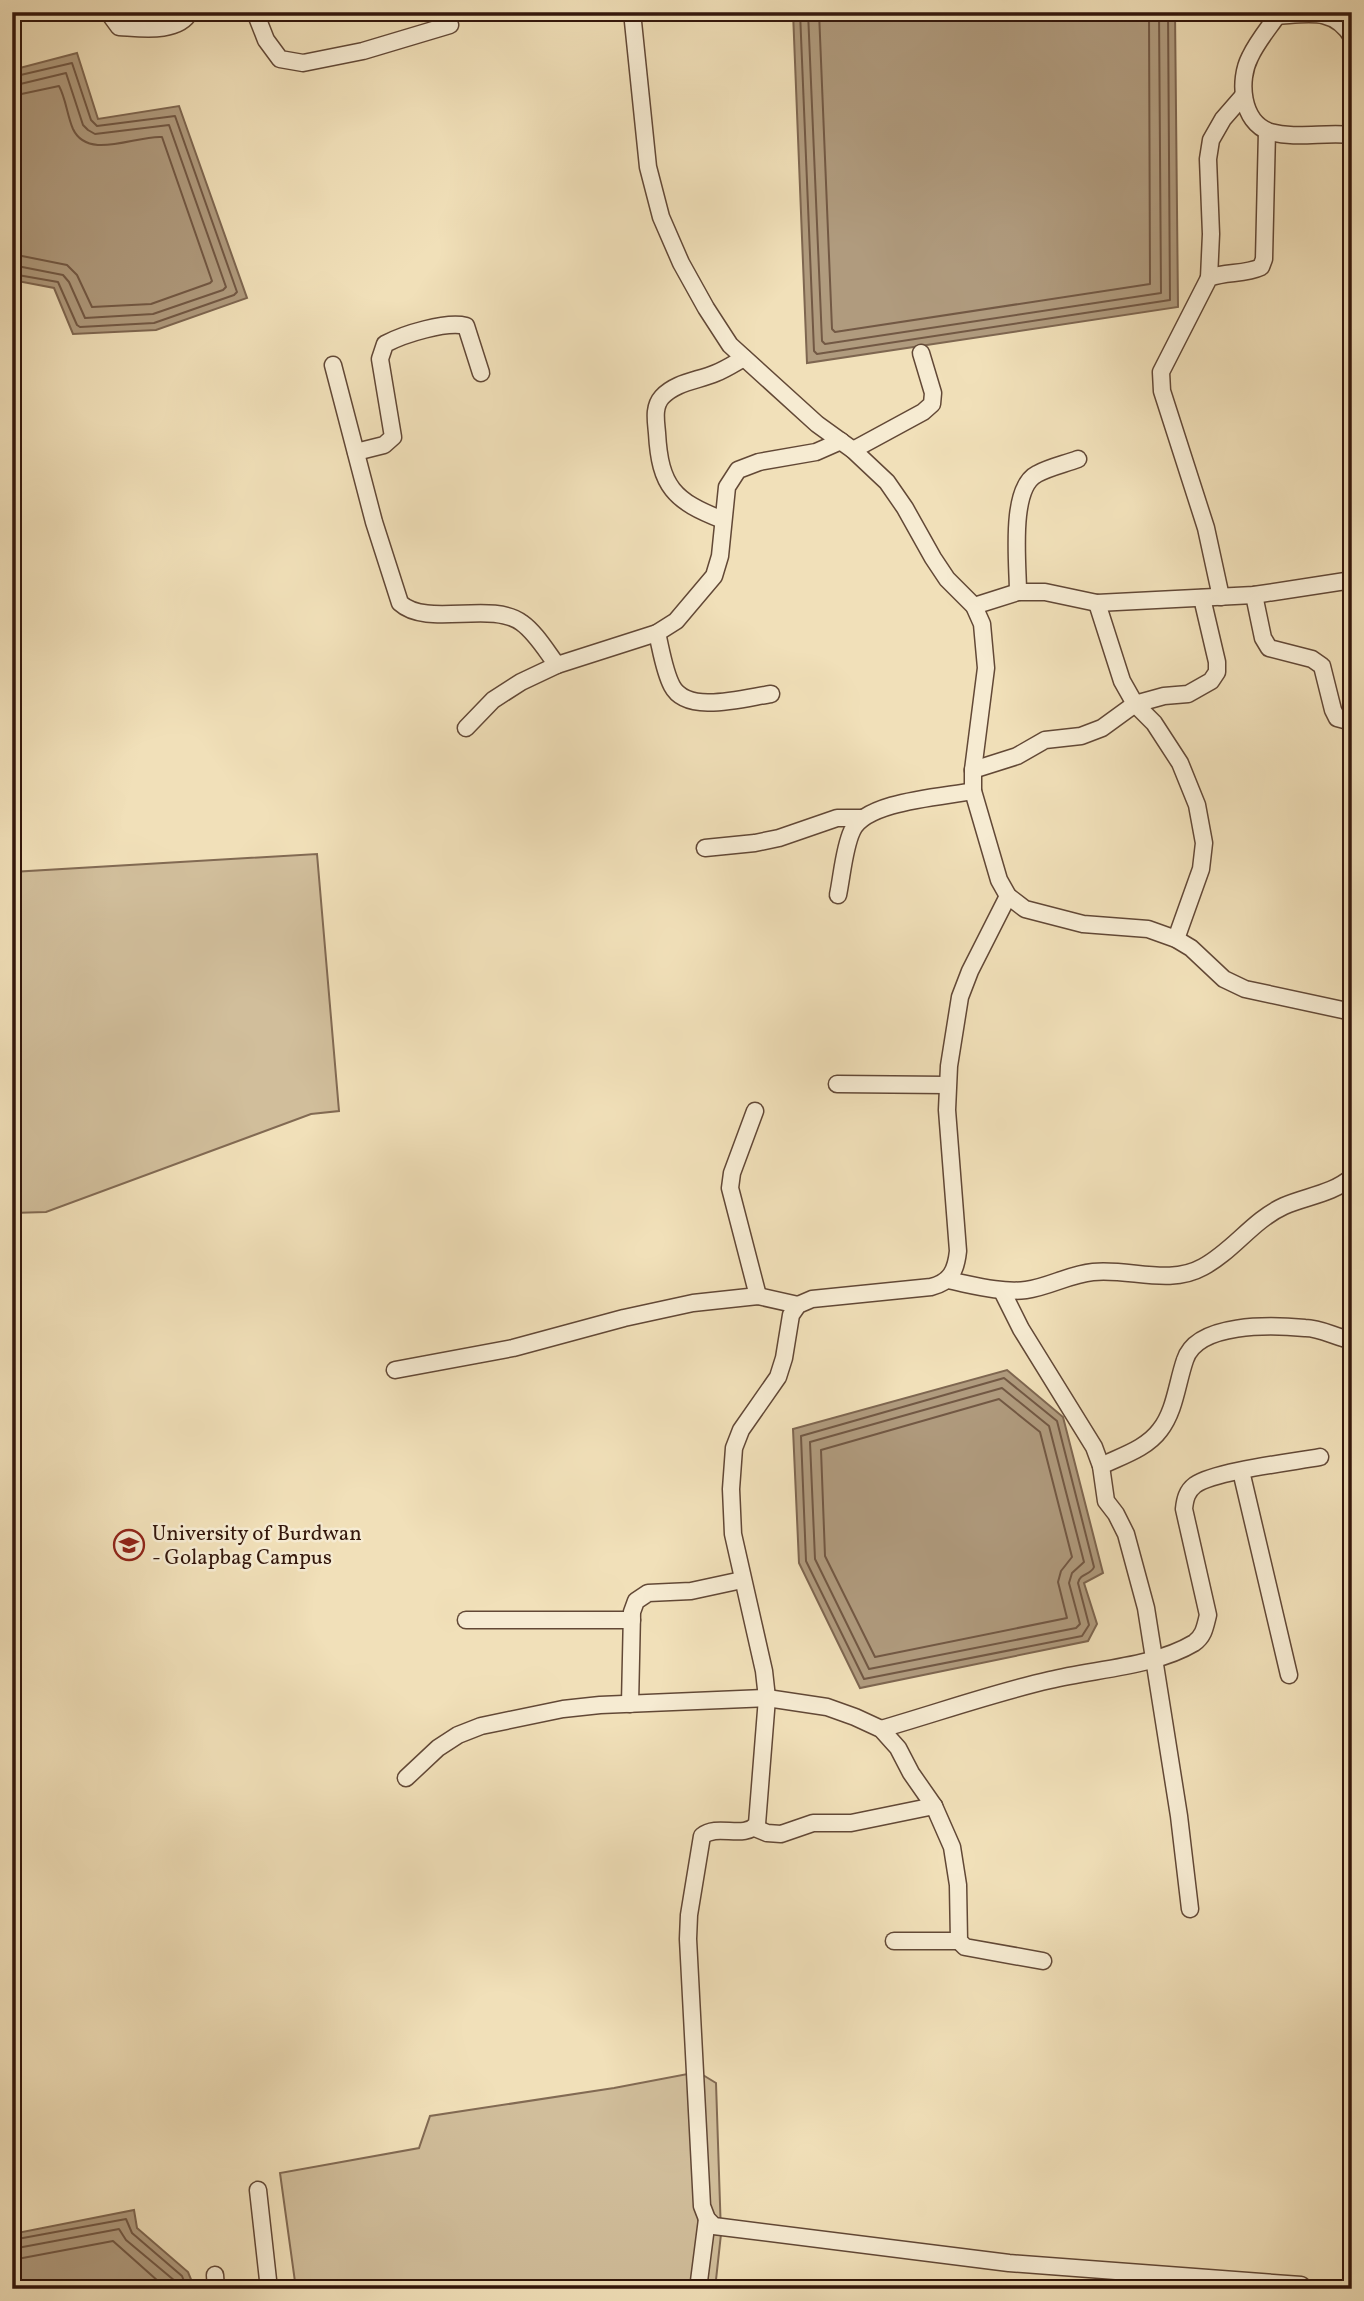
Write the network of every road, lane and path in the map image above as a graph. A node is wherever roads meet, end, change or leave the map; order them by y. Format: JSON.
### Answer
{"nodes":[{"id":1,"x":108,"y":12,"type":"edge"},
{"id":2,"x":190,"y":12,"type":"edge"},
{"id":3,"x":255,"y":12,"type":"edge"},
{"id":4,"x":632,"y":12,"type":"edge"},
{"id":5,"x":1280,"y":14,"type":"edge"},
{"id":6,"x":450,"y":25,"type":"dead end"},
{"id":7,"x":1352,"y":37,"type":"edge"},
{"id":8,"x":1243,"y":96,"type":"junction"},
{"id":9,"x":1267,"y":131,"type":"junction"},
{"id":10,"x":1352,"y":135,"type":"edge"},
{"id":11,"x":1209,"y":278,"type":"junction"},
{"id":12,"x":921,"y":353,"type":"dead end"},
{"id":13,"x":744,"y":358,"type":"junction"},
{"id":14,"x":333,"y":365,"type":"dead end"},
{"id":15,"x":481,"y":373,"type":"dead end"},
{"id":16,"x":847,"y":446,"type":"junction"},
{"id":17,"x":356,"y":452,"type":"junction"},
{"id":18,"x":1079,"y":459,"type":"dead end"},
{"id":19,"x":723,"y":520,"type":"junction"},
{"id":20,"x":1352,"y":580,"type":"edge"},
{"id":21,"x":1018,"y":592,"type":"junction"},
{"id":22,"x":1254,"y":595,"type":"junction"},
{"id":23,"x":1221,"y":597,"type":"junction"},
{"id":24,"x":1202,"y":598,"type":"junction"},
{"id":25,"x":1097,"y":603,"type":"junction"},
{"id":26,"x":974,"y":606,"type":"junction"},
{"id":27,"x":657,"y":633,"type":"junction"},
{"id":28,"x":558,"y":665,"type":"junction"},
{"id":29,"x":771,"y":694,"type":"dead end"},
{"id":30,"x":1135,"y":704,"type":"junction"},
{"id":31,"x":1352,"y":722,"type":"edge"},
{"id":32,"x":466,"y":728,"type":"dead end"},
{"id":33,"x":973,"y":770,"type":"junction"},
{"id":34,"x":973,"y":791,"type":"junction"},
{"id":35,"x":862,"y":818,"type":"junction"},
{"id":36,"x":705,"y":848,"type":"dead end"},
{"id":37,"x":838,"y":895,"type":"dead end"},
{"id":38,"x":1008,"y":896,"type":"junction"},
{"id":39,"x":1176,"y":939,"type":"junction"},
{"id":40,"x":1352,"y":1012,"type":"edge"},
{"id":41,"x":837,"y":1084,"type":"dead end"},
{"id":42,"x":947,"y":1085,"type":"junction"},
{"id":43,"x":755,"y":1111,"type":"dead end"},
{"id":44,"x":1352,"y":1177,"type":"edge"},
{"id":45,"x":947,"y":1280,"type":"junction"},
{"id":46,"x":1002,"y":1291,"type":"junction"},
{"id":47,"x":758,"y":1296,"type":"junction"},
{"id":48,"x":798,"y":1305,"type":"junction"},
{"id":49,"x":1352,"y":1340,"type":"edge"},
{"id":50,"x":395,"y":1370,"type":"dead end"},
{"id":51,"x":1320,"y":1457,"type":"dead end"},
{"id":52,"x":1101,"y":1466,"type":"junction"},
{"id":53,"x":1241,"y":1471,"type":"junction"},
{"id":54,"x":742,"y":1580,"type":"junction"},
{"id":55,"x":466,"y":1620,"type":"dead end"},
{"id":56,"x":632,"y":1620,"type":"junction"},
{"id":57,"x":1155,"y":1658,"type":"junction"},
{"id":58,"x":1289,"y":1675,"type":"dead end"},
{"id":59,"x":767,"y":1698,"type":"junction"},
{"id":60,"x":630,"y":1704,"type":"junction"},
{"id":61,"x":881,"y":1729,"type":"junction"},
{"id":62,"x":406,"y":1778,"type":"dead end"},
{"id":63,"x":934,"y":1806,"type":"junction"},
{"id":64,"x":755,"y":1828,"type":"junction"},
{"id":65,"x":1190,"y":1909,"type":"dead end"},
{"id":66,"x":894,"y":1941,"type":"dead end"},
{"id":67,"x":959,"y":1941,"type":"junction"},
{"id":68,"x":1043,"y":1961,"type":"dead end"},
{"id":69,"x":258,"y":2190,"type":"dead end"},
{"id":70,"x":707,"y":2218,"type":"junction"},
{"id":71,"x":269,"y":2289,"type":"edge"},
{"id":72,"x":698,"y":2289,"type":"edge"},
{"id":73,"x":1306,"y":2289,"type":"edge"}],
"edges":[{"from":1,"to":2,"type":"street"},
{"from":3,"to":6,"type":"street"},
{"from":4,"to":13,"type":"street"},
{"from":5,"to":7,"type":"street"},
{"from":5,"to":8,"type":"street"},
{"from":8,"to":9,"type":"street"},
{"from":8,"to":11,"type":"street"},
{"from":9,"to":10,"type":"street"},
{"from":9,"to":11,"type":"street"},
{"from":11,"to":23,"type":"street"},
{"from":12,"to":16,"type":"street"},
{"from":13,"to":16,"type":"street"},
{"from":13,"to":19,"type":"street"},
{"from":14,"to":17,"type":"street"},
{"from":15,"to":17,"type":"street"},
{"from":16,"to":19,"type":"street"},
{"from":16,"to":26,"type":"street"},
{"from":17,"to":28,"type":"street"},
{"from":18,"to":21,"type":"street"},
{"from":19,"to":27,"type":"street"},
{"from":20,"to":22,"type":"street"},
{"from":21,"to":25,"type":"street"},
{"from":21,"to":26,"type":"street"},
{"from":22,"to":23,"type":"street"},
{"from":22,"to":31,"type":"street"},
{"from":23,"to":24,"type":"street"},
{"from":24,"to":25,"type":"street"},
{"from":24,"to":30,"type":"street"},
{"from":25,"to":30,"type":"street"},
{"from":26,"to":33,"type":"street"},
{"from":27,"to":28,"type":"street"},
{"from":27,"to":29,"type":"street"},
{"from":28,"to":32,"type":"street"},
{"from":30,"to":33,"type":"street"},
{"from":30,"to":39,"type":"street"},
{"from":33,"to":34,"type":"street"},
{"from":34,"to":35,"type":"street"},
{"from":34,"to":38,"type":"street"},
{"from":35,"to":36,"type":"street"},
{"from":35,"to":37,"type":"street"},
{"from":38,"to":39,"type":"street"},
{"from":38,"to":42,"type":"street"},
{"from":39,"to":40,"type":"street"},
{"from":41,"to":42,"type":"street"},
{"from":42,"to":45,"type":"street"},
{"from":43,"to":47,"type":"street"},
{"from":44,"to":46,"type":"street"},
{"from":45,"to":46,"type":"street"},
{"from":45,"to":48,"type":"street"},
{"from":46,"to":52,"type":"street"},
{"from":47,"to":48,"type":"street"},
{"from":47,"to":50,"type":"street"},
{"from":48,"to":54,"type":"street"},
{"from":49,"to":52,"type":"street"},
{"from":51,"to":53,"type":"street"},
{"from":52,"to":57,"type":"street"},
{"from":53,"to":57,"type":"street"},
{"from":53,"to":58,"type":"street"},
{"from":54,"to":56,"type":"street"},
{"from":54,"to":59,"type":"street"},
{"from":55,"to":56,"type":"street"},
{"from":56,"to":60,"type":"street"},
{"from":57,"to":61,"type":"street"},
{"from":57,"to":65,"type":"street"},
{"from":59,"to":60,"type":"street"},
{"from":59,"to":61,"type":"street"},
{"from":59,"to":64,"type":"street"},
{"from":60,"to":62,"type":"street"},
{"from":61,"to":63,"type":"street"},
{"from":63,"to":64,"type":"street"},
{"from":63,"to":67,"type":"street"},
{"from":64,"to":70,"type":"street"},
{"from":66,"to":67,"type":"street"},
{"from":67,"to":68,"type":"street"},
{"from":69,"to":71,"type":"street"},
{"from":70,"to":72,"type":"street"},
{"from":70,"to":73,"type":"street"}]}
